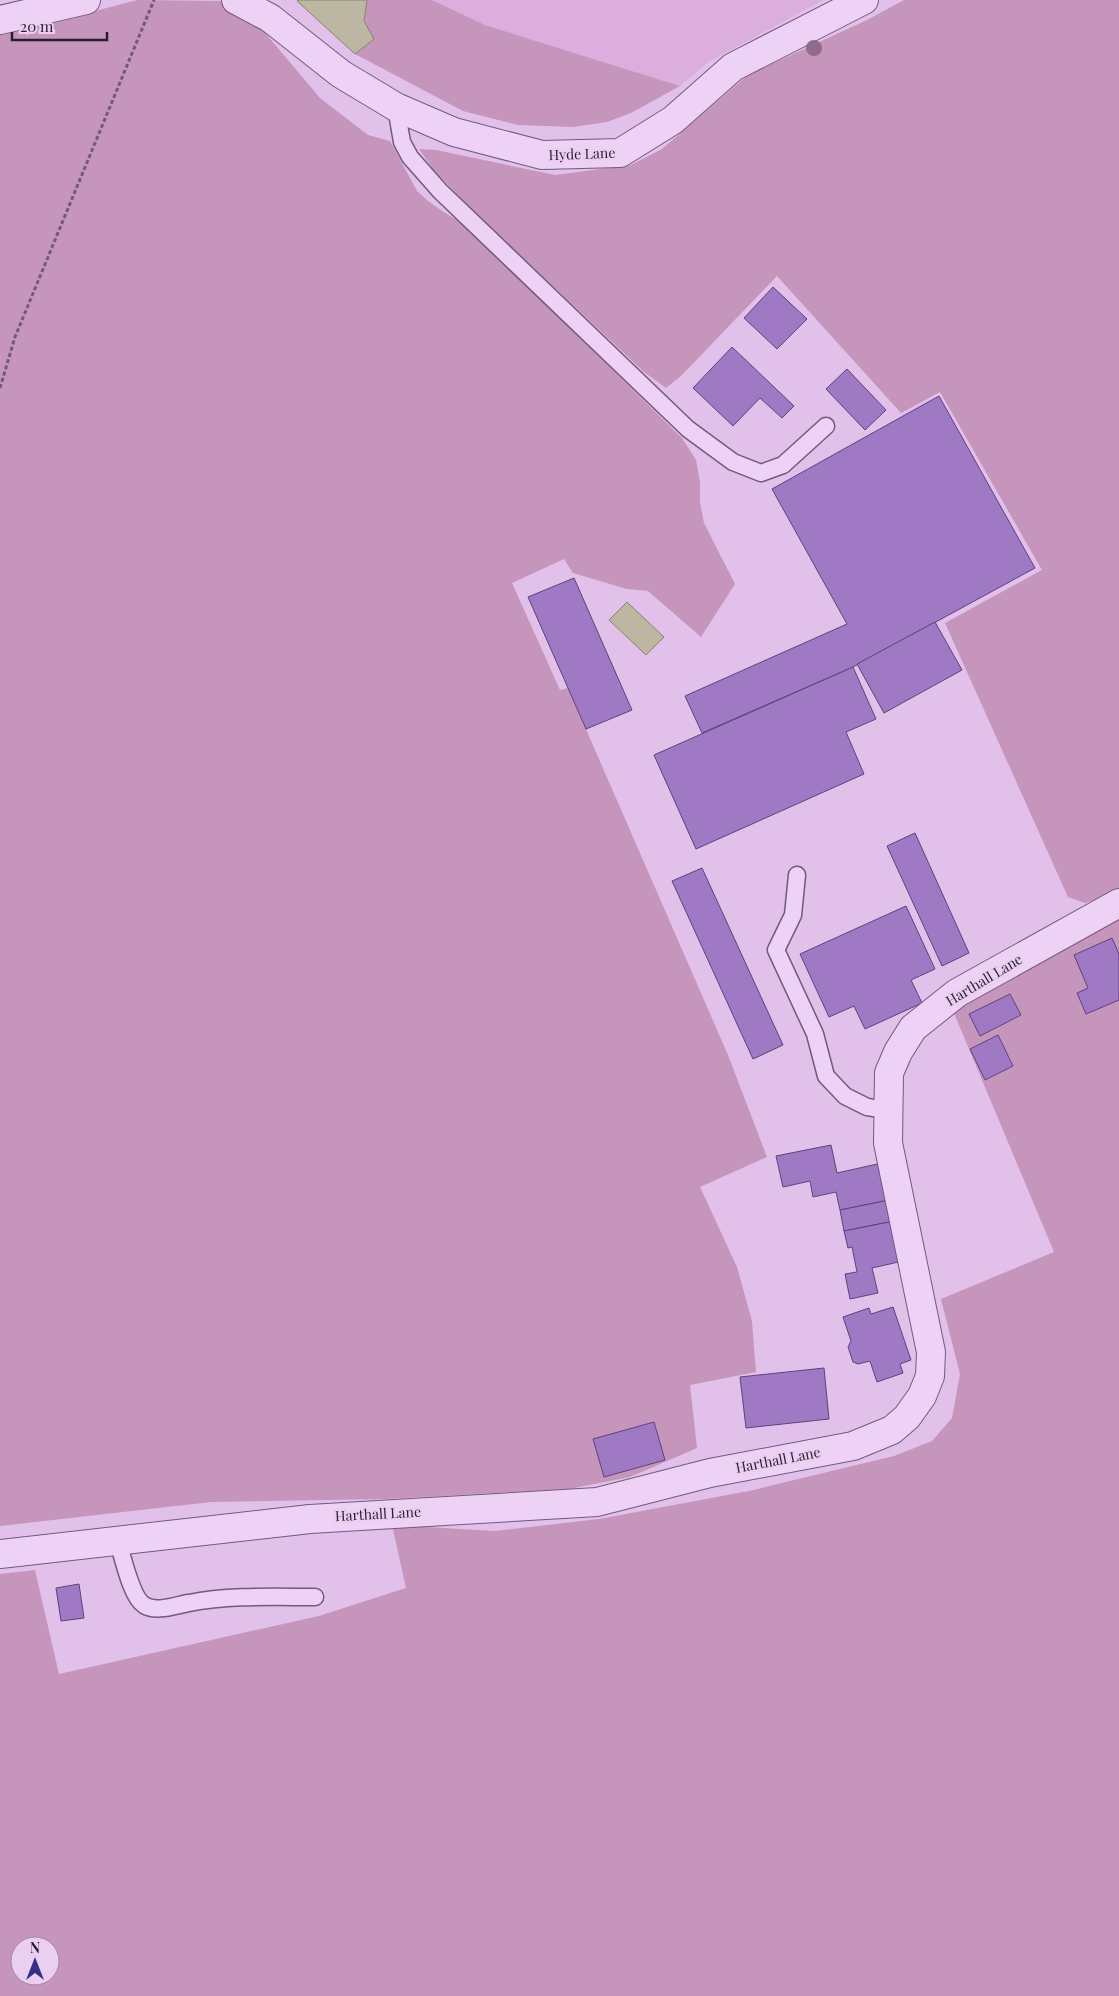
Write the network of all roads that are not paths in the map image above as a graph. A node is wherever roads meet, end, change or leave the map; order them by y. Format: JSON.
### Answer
{"nodes":[{"id":1,"x":86,"y":0,"type":"edge"},
{"id":2,"x":236,"y":0,"type":"edge"},
{"id":3,"x":864,"y":0,"type":"edge"},
{"id":4,"x":268,"y":9,"type":"edge"},
{"id":5,"x":0,"y":20,"type":"edge"},
{"id":6,"x":396,"y":107,"type":"junction"},
{"id":7,"x":826,"y":426,"type":"dead end"},
{"id":8,"x":798,"y":875,"type":"dead end"},
{"id":9,"x":1119,"y":903,"type":"edge"},
{"id":10,"x":888,"y":1110,"type":"junction"},
{"id":11,"x":118,"y":1542,"type":"junction"},
{"id":12,"x":0,"y":1554,"type":"edge"},
{"id":13,"x":316,"y":1597,"type":"dead end"}],
"edges":[{"from":1,"to":5,"type":"street"},
{"from":2,"to":4,"type":"street","name":"Hyde Lane"},
{"from":3,"to":6,"type":"street","name":"Hyde Lane"},
{"from":4,"to":6,"type":"street","name":"Hyde Lane"},
{"from":6,"to":7,"type":"lane"},
{"from":8,"to":10,"type":"lane"},
{"from":9,"to":10,"type":"street","name":"Harthall Lane"},
{"from":10,"to":11,"type":"street","name":"Harthall Lane"},
{"from":11,"to":12,"type":"street","name":"Harthall Lane"},
{"from":11,"to":13,"type":"lane"}]}
